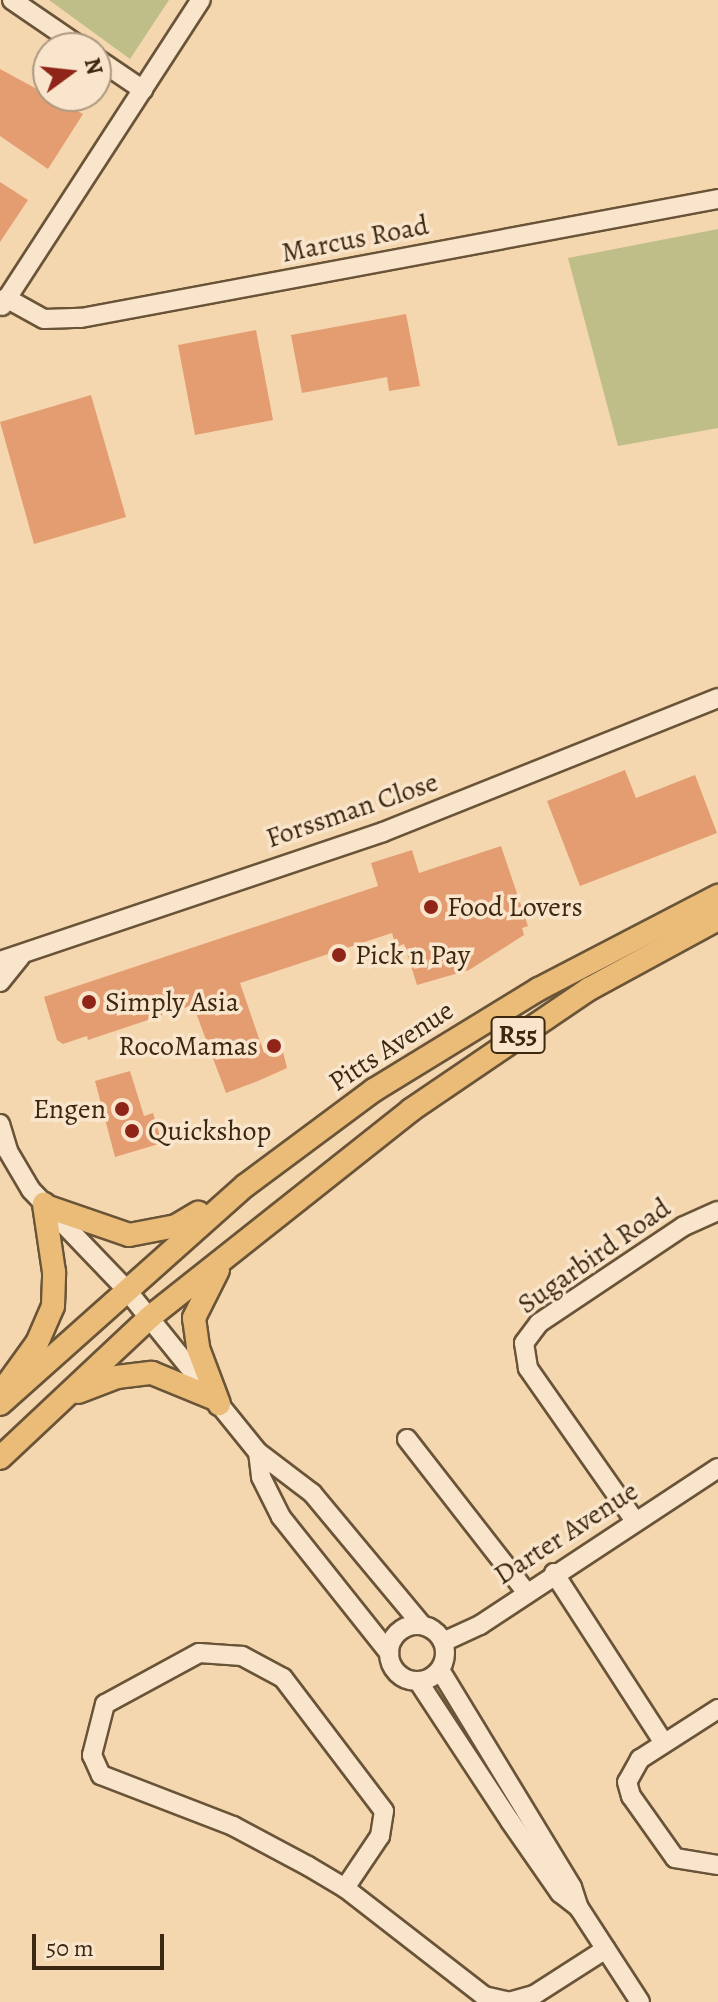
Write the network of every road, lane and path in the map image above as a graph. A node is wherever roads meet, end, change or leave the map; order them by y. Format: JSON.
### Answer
{"nodes":[{"id":1,"x":12,"y":0,"type":"edge"},
{"id":2,"x":201,"y":0,"type":"edge"},
{"id":3,"x":59,"y":32,"type":"edge"},
{"id":4,"x":112,"y":69,"type":"edge"},
{"id":5,"x":143,"y":90,"type":"junction"},
{"id":6,"x":718,"y":199,"type":"edge"},
{"id":7,"x":3,"y":303,"type":"edge"},
{"id":8,"x":718,"y":698,"type":"edge"},
{"id":9,"x":718,"y":896,"type":"edge"},
{"id":10,"x":718,"y":919,"type":"edge"},
{"id":11,"x":22,"y":955,"type":"junction"},
{"id":12,"x":0,"y":961,"type":"edge"},
{"id":13,"x":0,"y":982,"type":"edge"},
{"id":14,"x":0,"y":1124,"type":"edge"},
{"id":15,"x":246,"y":1185,"type":"junction"},
{"id":16,"x":45,"y":1205,"type":"junction"},
{"id":17,"x":718,"y":1211,"type":"edge"},
{"id":18,"x":232,"y":1250,"type":"junction"},
{"id":19,"x":125,"y":1288,"type":"junction"},
{"id":20,"x":150,"y":1317,"type":"junction"},
{"id":21,"x":0,"y":1393,"type":"edge"},
{"id":22,"x":61,"y":1401,"type":"junction"},
{"id":23,"x":217,"y":1402,"type":"junction"},
{"id":24,"x":0,"y":1404,"type":"edge"},
{"id":25,"x":407,"y":1439,"type":"dead end"},
{"id":26,"x":258,"y":1452,"type":"junction"},
{"id":27,"x":0,"y":1458,"type":"edge"},
{"id":28,"x":718,"y":1468,"type":"edge"},
{"id":29,"x":635,"y":1521,"type":"junction"},
{"id":30,"x":554,"y":1573,"type":"junction"},
{"id":31,"x":526,"y":1592,"type":"junction"},
{"id":32,"x":422,"y":1625,"type":"junction"},
{"id":33,"x":443,"y":1642,"type":"junction"},
{"id":34,"x":389,"y":1653,"type":"junction"},
{"id":35,"x":440,"y":1670,"type":"junction"},
{"id":36,"x":418,"y":1681,"type":"junction"},
{"id":37,"x":718,"y":1709,"type":"edge"},
{"id":38,"x":664,"y":1743,"type":"junction"},
{"id":39,"x":718,"y":1865,"type":"edge"},
{"id":40,"x":345,"y":1888,"type":"junction"},
{"id":41,"x":579,"y":1908,"type":"junction"},
{"id":42,"x":606,"y":1949,"type":"junction"},
{"id":43,"x":640,"y":2002,"type":"edge"}],
"edges":[{"from":1,"to":3,"type":"street"},
{"from":2,"to":5,"type":"street"},
{"from":4,"to":5,"type":"street"},
{"from":5,"to":7,"type":"street"},
{"from":6,"to":7,"type":"street","name":"Marcus Road"},
{"from":8,"to":11,"type":"street","name":"Forssman Close"},
{"from":9,"to":15,"type":"main road","name":"Pitts Avenue","number":"R55"},
{"from":10,"to":18,"type":"main road","number":"R55"},
{"from":11,"to":12,"type":"street","name":"Forssman Close"},
{"from":11,"to":13,"type":"street"},
{"from":14,"to":16,"type":"street"},
{"from":15,"to":16,"type":"main road"},
{"from":15,"to":19,"type":"main road","name":"Pitts Avenue","number":"R55"},
{"from":16,"to":19,"type":"street"},
{"from":16,"to":21,"type":"main road"},
{"from":17,"to":29,"type":"street","name":"Sugarbird Road"},
{"from":18,"to":20,"type":"main road","number":"R55"},
{"from":18,"to":23,"type":"main road"},
{"from":19,"to":20,"type":"street"},
{"from":19,"to":24,"type":"main road","number":"R55"},
{"from":20,"to":22,"type":"main road","number":"R55"},
{"from":20,"to":23,"type":"street"},
{"from":22,"to":23,"type":"main road"},
{"from":22,"to":27,"type":"main road","number":"R55"},
{"from":23,"to":26,"type":"street"},
{"from":25,"to":31,"type":"street"},
{"from":26,"to":32,"type":"street"},
{"from":26,"to":34,"type":"street"},
{"from":28,"to":29,"type":"street","name":"Darter Avenue"},
{"from":29,"to":30,"type":"street","name":"Darter Avenue"},
{"from":30,"to":31,"type":"street","name":"Darter Avenue"},
{"from":30,"to":38,"type":"street"},
{"from":31,"to":33,"type":"street","name":"Darter Avenue"},
{"from":32,"to":33,"type":"street"},
{"from":32,"to":34,"type":"street"},
{"from":33,"to":35,"type":"street"},
{"from":34,"to":36,"type":"street"},
{"from":35,"to":36,"type":"street"},
{"from":35,"to":41,"type":"street"},
{"from":36,"to":41,"type":"street"},
{"from":37,"to":38,"type":"street"},
{"from":38,"to":39,"type":"street"},
{"from":40,"to":40,"type":"street"},
{"from":40,"to":42,"type":"street"},
{"from":41,"to":42,"type":"street"},
{"from":42,"to":43,"type":"street"}]}
